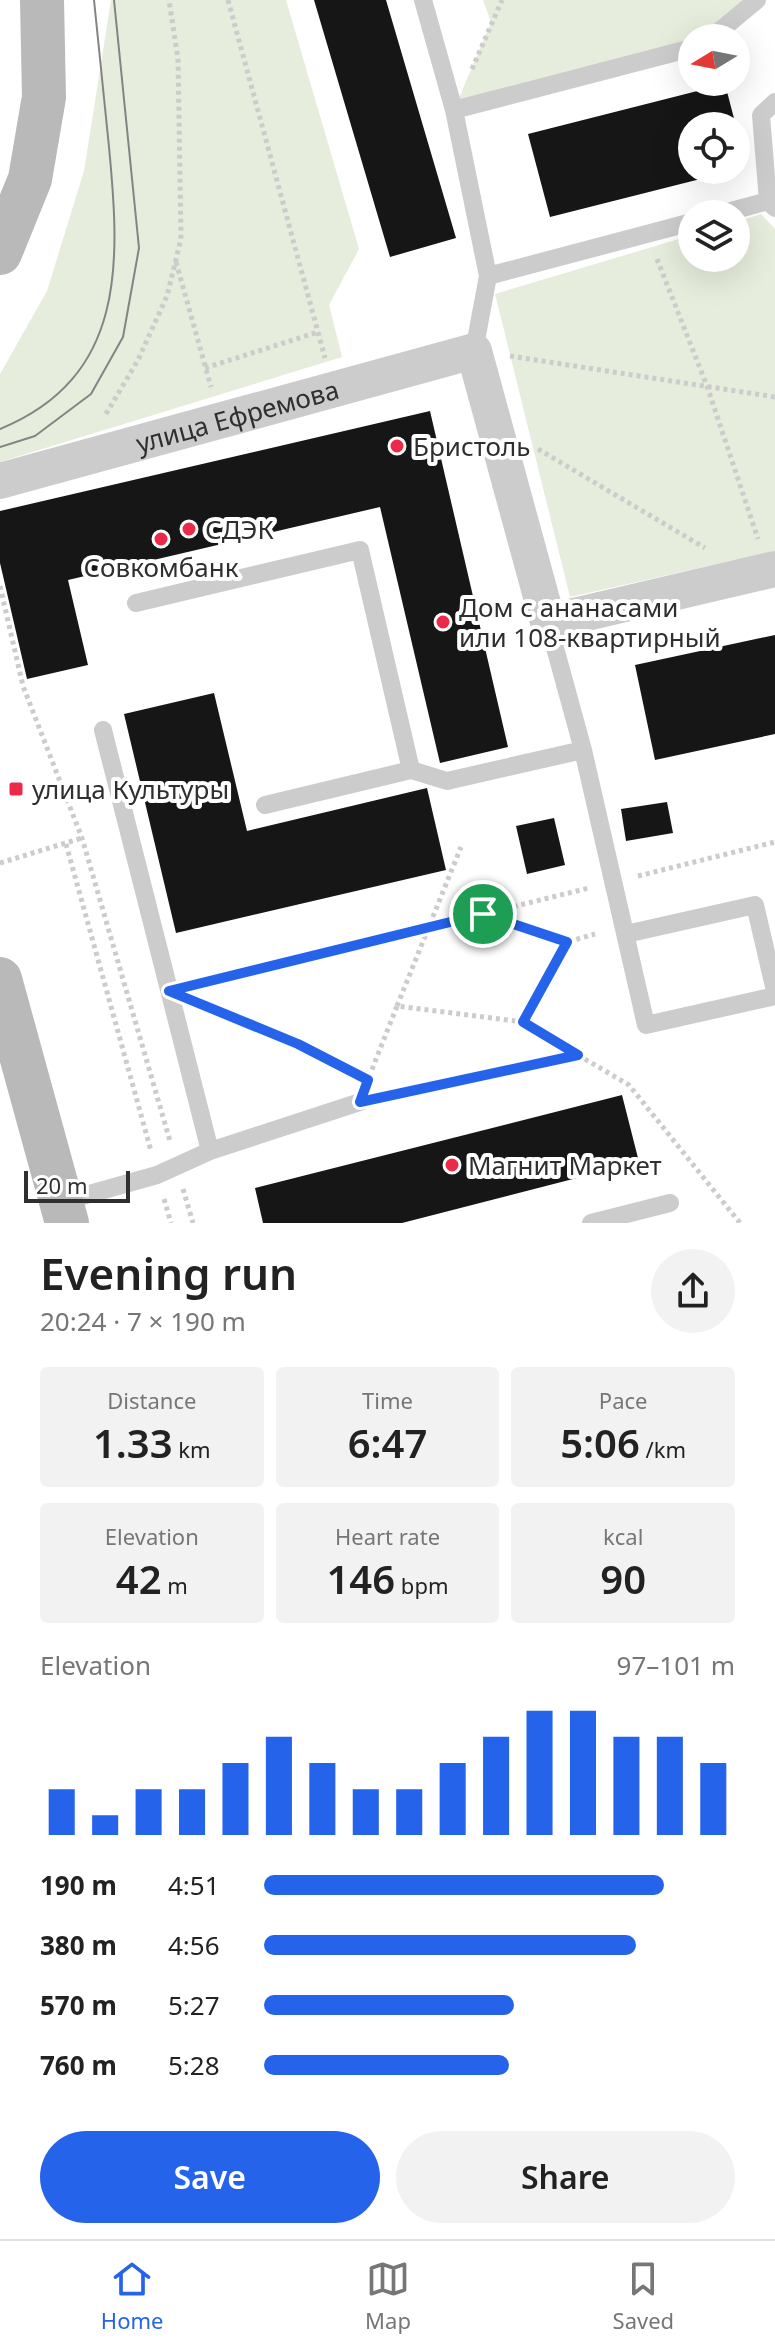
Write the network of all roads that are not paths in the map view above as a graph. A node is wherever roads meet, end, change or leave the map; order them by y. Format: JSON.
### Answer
{"nodes":[{"id":1,"x":42,"y":0,"type":"edge"},
{"id":2,"x":423,"y":0,"type":"edge"},
{"id":3,"x":757,"y":0,"type":"edge"},
{"id":4,"x":728,"y":24,"type":"edge"},
{"id":5,"x":678,"y":52,"type":"edge"},
{"id":6,"x":775,"y":102,"type":"edge"},
{"id":7,"x":454,"y":110,"type":"junction"},
{"id":8,"x":772,"y":205,"type":"edge"},
{"id":9,"x":750,"y":209,"type":"edge"},
{"id":10,"x":678,"y":226,"type":"edge"},
{"id":11,"x":0,"y":253,"type":"edge"},
{"id":12,"x":488,"y":276,"type":"junction"},
{"id":13,"x":474,"y":351,"type":"junction"},
{"id":14,"x":0,"y":481,"type":"edge"},
{"id":15,"x":769,"y":561,"type":"edge"},
{"id":16,"x":136,"y":603,"type":"dead end"},
{"id":17,"x":548,"y":622,"type":"junction"},
{"id":18,"x":103,"y":730,"type":"dead end"},
{"id":19,"x":583,"y":750,"type":"junction"},
{"id":20,"x":411,"y":770,"type":"junction"},
{"id":21,"x":265,"y":805,"type":"dead end"},
{"id":22,"x":626,"y":934,"type":"junction"},
{"id":23,"x":0,"y":979,"type":"edge"},
{"id":24,"x":775,"y":993,"type":"edge"},
{"id":25,"x":360,"y":1102,"type":"road end"},
{"id":26,"x":210,"y":1151,"type":"junction"},
{"id":27,"x":670,"y":1203,"type":"dead end"},
{"id":28,"x":61,"y":1217,"type":"edge"},
{"id":29,"x":591,"y":1223,"type":"edge"}],
"edges":[{"from":1,"to":11,"type":"main road"},
{"from":2,"to":7,"type":"lane"},
{"from":3,"to":4,"type":"lane"},
{"from":5,"to":7,"type":"lane"},
{"from":6,"to":8,"type":"lane"},
{"from":7,"to":12,"type":"lane"},
{"from":8,"to":9,"type":"lane"},
{"from":10,"to":12,"type":"lane"},
{"from":12,"to":13,"type":"lane"},
{"from":13,"to":14,"type":"street","name":"улица Ефремова"},
{"from":13,"to":17,"type":"street"},
{"from":15,"to":17,"type":"street"},
{"from":16,"to":20,"type":"lane"},
{"from":17,"to":19,"type":"lane"},
{"from":18,"to":26,"type":"lane"},
{"from":19,"to":20,"type":"lane"},
{"from":19,"to":22,"type":"lane"},
{"from":20,"to":21,"type":"lane"},
{"from":22,"to":24,"type":"lane"},
{"from":22,"to":24,"type":"lane"},
{"from":23,"to":28,"type":"main road"},
{"from":25,"to":26,"type":"lane"},
{"from":26,"to":28,"type":"lane"},
{"from":27,"to":29,"type":"lane"}]}
